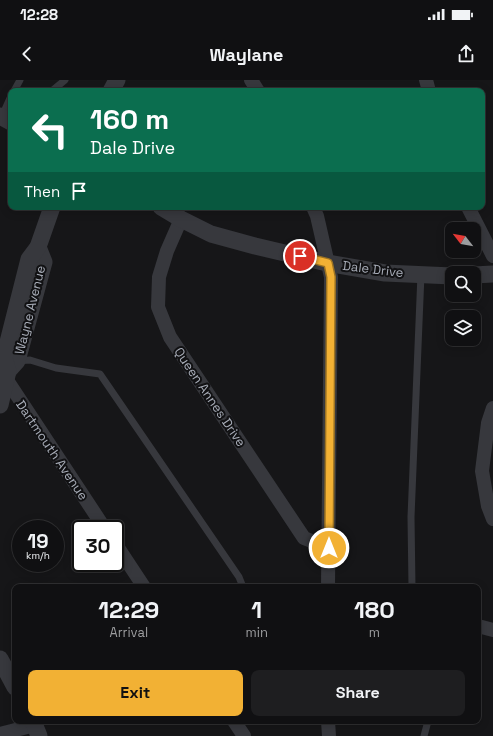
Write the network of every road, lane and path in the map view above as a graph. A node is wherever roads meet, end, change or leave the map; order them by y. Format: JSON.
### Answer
{"nodes":[{"id":1,"x":65,"y":80,"type":"edge"},
{"id":2,"x":55,"y":88,"type":"edge"},
{"id":3,"x":8,"y":105,"type":"edge"},
{"id":4,"x":4,"y":118,"type":"edge"},
{"id":5,"x":51,"y":210,"type":"edge"},
{"id":6,"x":166,"y":210,"type":"edge"},
{"id":7,"x":314,"y":210,"type":"edge"},
{"id":8,"x":470,"y":210,"type":"edge"},
{"id":9,"x":181,"y":219,"type":"junction"},
{"id":10,"x":493,"y":256,"type":"edge"},
{"id":11,"x":328,"y":263,"type":"junction"},
{"id":12,"x":421,"y":274,"type":"junction"},
{"id":13,"x":493,"y":274,"type":"edge"},
{"id":14,"x":481,"y":275,"type":"edge"},
{"id":15,"x":445,"y":276,"type":"edge"},
{"id":16,"x":8,"y":370,"type":"edge"},
{"id":17,"x":0,"y":405,"type":"edge"},
{"id":18,"x":493,"y":408,"type":"edge"},
{"id":19,"x":490,"y":424,"type":"edge"},
{"id":20,"x":493,"y":519,"type":"edge"},
{"id":21,"x":100,"y":520,"type":"edge"},
{"id":22,"x":329,"y":548,"type":"junction"},
{"id":23,"x":124,"y":557,"type":"edge"},
{"id":24,"x":142,"y":584,"type":"edge"},
{"id":25,"x":242,"y":584,"type":"edge"},
{"id":26,"x":333,"y":584,"type":"edge"},
{"id":27,"x":412,"y":584,"type":"edge"},
{"id":28,"x":481,"y":627,"type":"edge"},
{"id":29,"x":493,"y":630,"type":"edge"},
{"id":30,"x":0,"y":659,"type":"edge"},
{"id":31,"x":12,"y":681,"type":"edge"},
{"id":32,"x":236,"y":724,"type":"edge"},
{"id":33,"x":328,"y":724,"type":"edge"},
{"id":34,"x":427,"y":724,"type":"edge"},
{"id":35,"x":36,"y":727,"type":"edge"},
{"id":36,"x":0,"y":734,"type":"edge"},
{"id":37,"x":244,"y":736,"type":"edge"},
{"id":38,"x":329,"y":736,"type":"edge"},
{"id":39,"x":424,"y":736,"type":"edge"}],
"edges":[{"from":1,"to":2,"type":"lane"},
{"from":3,"to":4,"type":"lane"},
{"from":5,"to":16,"type":"street","name":"Wayne Avenue"},
{"from":6,"to":9,"type":"street","name":"Dale Drive"},
{"from":7,"to":11,"type":"street"},
{"from":8,"to":10,"type":"street"},
{"from":9,"to":11,"type":"street","name":"Dale Drive"},
{"from":9,"to":22,"type":"street","name":"Queen Annes Drive"},
{"from":11,"to":12,"type":"street","name":"Dale Drive"},
{"from":11,"to":22,"type":"street"},
{"from":12,"to":15,"type":"street","name":"Dale Drive"},
{"from":12,"to":27,"type":"lane"},
{"from":13,"to":14,"type":"street"},
{"from":16,"to":17,"type":"street","name":"Wayne Avenue"},
{"from":16,"to":21,"type":"street","name":"Dartmouth Avenue"},
{"from":16,"to":25,"type":"lane"},
{"from":18,"to":19,"type":"street"},
{"from":19,"to":20,"type":"street"},
{"from":22,"to":26,"type":"street"},
{"from":23,"to":24,"type":"street"},
{"from":28,"to":29,"type":"street"},
{"from":30,"to":31,"type":"street"},
{"from":32,"to":37,"type":"street"},
{"from":33,"to":38,"type":"street"},
{"from":34,"to":39,"type":"lane"},
{"from":35,"to":36,"type":"street"}]}
